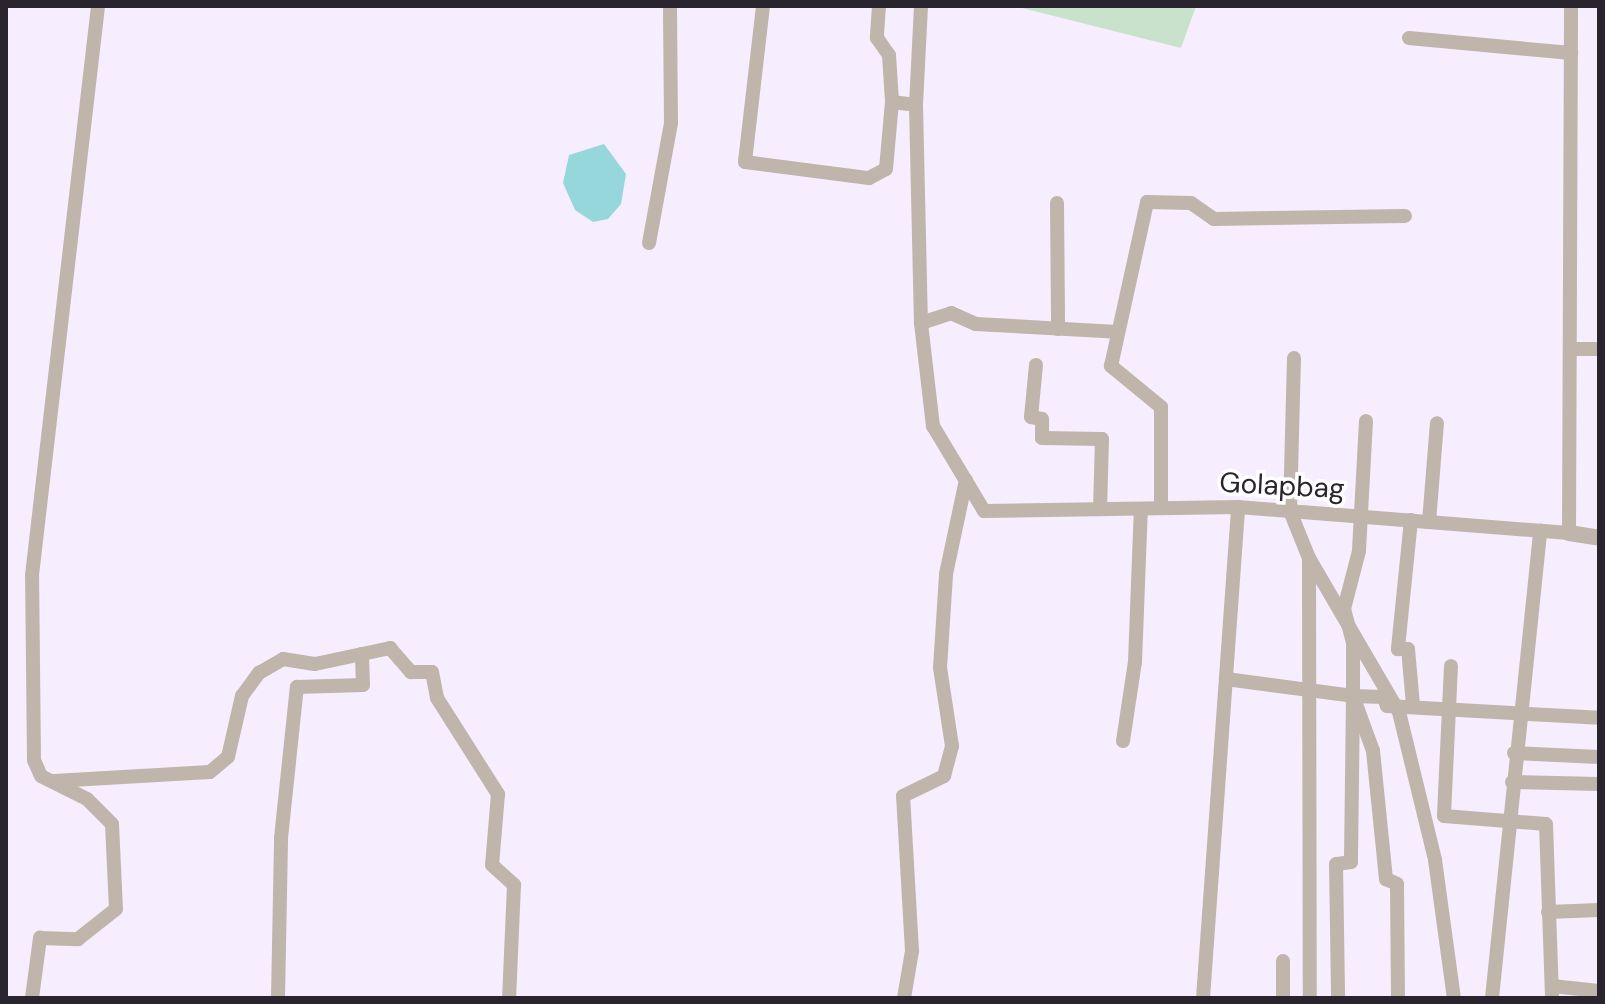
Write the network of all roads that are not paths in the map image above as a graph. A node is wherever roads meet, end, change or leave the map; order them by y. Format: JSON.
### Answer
{"nodes":[{"id":1,"x":98,"y":6,"type":"edge"},
{"id":2,"x":670,"y":6,"type":"edge"},
{"id":3,"x":763,"y":6,"type":"edge"},
{"id":4,"x":879,"y":6,"type":"edge"},
{"id":5,"x":921,"y":6,"type":"edge"},
{"id":6,"x":1571,"y":6,"type":"edge"},
{"id":7,"x":1409,"y":38,"type":"dead end"},
{"id":8,"x":1571,"y":53,"type":"junction"},
{"id":9,"x":892,"y":102,"type":"junction"},
{"id":10,"x":916,"y":105,"type":"junction"},
{"id":11,"x":1057,"y":203,"type":"dead end"},
{"id":12,"x":1405,"y":216,"type":"dead end"},
{"id":13,"x":649,"y":243,"type":"dead end"},
{"id":14,"x":921,"y":323,"type":"junction"},
{"id":15,"x":1058,"y":329,"type":"junction"},
{"id":16,"x":1117,"y":332,"type":"junction"},
{"id":17,"x":1572,"y":349,"type":"junction"},
{"id":18,"x":1599,"y":349,"type":"edge"},
{"id":19,"x":1294,"y":358,"type":"dead end"},
{"id":20,"x":1036,"y":365,"type":"dead end"},
{"id":21,"x":1366,"y":421,"type":"dead end"},
{"id":22,"x":1437,"y":423,"type":"dead end"},
{"id":23,"x":966,"y":480,"type":"junction"},
{"id":24,"x":1238,"y":507,"type":"junction"},
{"id":25,"x":1161,"y":508,"type":"junction"},
{"id":26,"x":1100,"y":509,"type":"junction"},
{"id":27,"x":1141,"y":509,"type":"junction"},
{"id":28,"x":1290,"y":511,"type":"junction"},
{"id":29,"x":1362,"y":517,"type":"junction"},
{"id":30,"x":1411,"y":520,"type":"junction"},
{"id":31,"x":1429,"y":522,"type":"junction"},
{"id":32,"x":1540,"y":530,"type":"junction"},
{"id":33,"x":1569,"y":533,"type":"junction"},
{"id":34,"x":1599,"y":538,"type":"edge"},
{"id":35,"x":1309,"y":558,"type":"junction"},
{"id":36,"x":1344,"y":609,"type":"junction"},
{"id":37,"x":362,"y":654,"type":"junction"},
{"id":38,"x":1451,"y":666,"type":"dead end"},
{"id":39,"x":1226,"y":679,"type":"junction"},
{"id":40,"x":1309,"y":692,"type":"junction"},
{"id":41,"x":1353,"y":696,"type":"junction"},
{"id":42,"x":1413,"y":705,"type":"junction"},
{"id":43,"x":1396,"y":706,"type":"junction"},
{"id":44,"x":1448,"y":707,"type":"junction"},
{"id":45,"x":1519,"y":715,"type":"junction"},
{"id":46,"x":1599,"y":718,"type":"edge"},
{"id":47,"x":1123,"y":741,"type":"dead end"},
{"id":48,"x":1514,"y":753,"type":"junction"},
{"id":49,"x":1599,"y":757,"type":"edge"},
{"id":50,"x":50,"y":781,"type":"junction"},
{"id":51,"x":1512,"y":782,"type":"junction"},
{"id":52,"x":1599,"y":784,"type":"edge"},
{"id":53,"x":1510,"y":821,"type":"junction"},
{"id":54,"x":1599,"y":910,"type":"edge"},
{"id":55,"x":1548,"y":912,"type":"junction"},
{"id":56,"x":1283,"y":961,"type":"dead end"},
{"id":57,"x":1599,"y":991,"type":"edge"},
{"id":58,"x":1552,"y":992,"type":"edge"},
{"id":59,"x":32,"y":998,"type":"edge"},
{"id":60,"x":278,"y":998,"type":"edge"},
{"id":61,"x":509,"y":998,"type":"edge"},
{"id":62,"x":904,"y":998,"type":"edge"},
{"id":63,"x":1203,"y":998,"type":"edge"},
{"id":64,"x":1283,"y":998,"type":"edge"},
{"id":65,"x":1310,"y":998,"type":"edge"},
{"id":66,"x":1338,"y":998,"type":"edge"},
{"id":67,"x":1398,"y":998,"type":"edge"},
{"id":68,"x":1454,"y":998,"type":"edge"},
{"id":69,"x":1492,"y":998,"type":"edge"}],
"edges":[{"from":1,"to":50,"type":"street"},
{"from":2,"to":13,"type":"street"},
{"from":3,"to":9,"type":"street"},
{"from":4,"to":9,"type":"street"},
{"from":5,"to":10,"type":"street","name":"Golapbag"},
{"from":6,"to":8,"type":"street"},
{"from":7,"to":8,"type":"street"},
{"from":8,"to":17,"type":"street"},
{"from":9,"to":10,"type":"street"},
{"from":10,"to":14,"type":"street","name":"Golapbag"},
{"from":11,"to":15,"type":"street"},
{"from":12,"to":16,"type":"street"},
{"from":14,"to":15,"type":"street"},
{"from":14,"to":23,"type":"street","name":"Golapbag"},
{"from":15,"to":16,"type":"street"},
{"from":16,"to":25,"type":"street"},
{"from":17,"to":18,"type":"street"},
{"from":17,"to":33,"type":"street"},
{"from":19,"to":28,"type":"street"},
{"from":20,"to":26,"type":"street"},
{"from":21,"to":29,"type":"street"},
{"from":22,"to":31,"type":"street"},
{"from":23,"to":26,"type":"street","name":"Golapbag"},
{"from":23,"to":62,"type":"street"},
{"from":24,"to":25,"type":"street","name":"Golapbag"},
{"from":24,"to":28,"type":"street","name":"Golapbag"},
{"from":24,"to":39,"type":"street"},
{"from":25,"to":27,"type":"street","name":"Golapbag"},
{"from":26,"to":27,"type":"street","name":"Golapbag"},
{"from":27,"to":47,"type":"street"},
{"from":28,"to":29,"type":"street","name":"Golapbag"},
{"from":28,"to":35,"type":"street"},
{"from":29,"to":30,"type":"street","name":"Golapbag"},
{"from":29,"to":36,"type":"street"},
{"from":30,"to":31,"type":"street","name":"Golapbag"},
{"from":30,"to":42,"type":"street"},
{"from":31,"to":32,"type":"street","name":"Golapbag"},
{"from":32,"to":33,"type":"street","name":"Golapbag"},
{"from":32,"to":45,"type":"street"},
{"from":33,"to":34,"type":"street"},
{"from":35,"to":36,"type":"street"},
{"from":35,"to":40,"type":"street"},
{"from":36,"to":41,"type":"street"},
{"from":36,"to":43,"type":"street"},
{"from":37,"to":50,"type":"street"},
{"from":37,"to":60,"type":"street"},
{"from":37,"to":61,"type":"street"},
{"from":38,"to":44,"type":"street"},
{"from":39,"to":40,"type":"street"},
{"from":39,"to":63,"type":"street"},
{"from":40,"to":41,"type":"street"},
{"from":40,"to":65,"type":"street"},
{"from":41,"to":43,"type":"street"},
{"from":41,"to":66,"type":"street"},
{"from":41,"to":67,"type":"street"},
{"from":42,"to":43,"type":"street"},
{"from":42,"to":44,"type":"street"},
{"from":43,"to":68,"type":"street"},
{"from":44,"to":45,"type":"street"},
{"from":44,"to":53,"type":"street"},
{"from":45,"to":46,"type":"street"},
{"from":45,"to":48,"type":"street"},
{"from":48,"to":49,"type":"street"},
{"from":48,"to":51,"type":"street"},
{"from":50,"to":59,"type":"street"},
{"from":51,"to":52,"type":"street"},
{"from":51,"to":53,"type":"street"},
{"from":53,"to":55,"type":"street"},
{"from":53,"to":69,"type":"street"},
{"from":54,"to":55,"type":"street"},
{"from":55,"to":58,"type":"street"},
{"from":56,"to":64,"type":"street"},
{"from":57,"to":58,"type":"street"}]}
